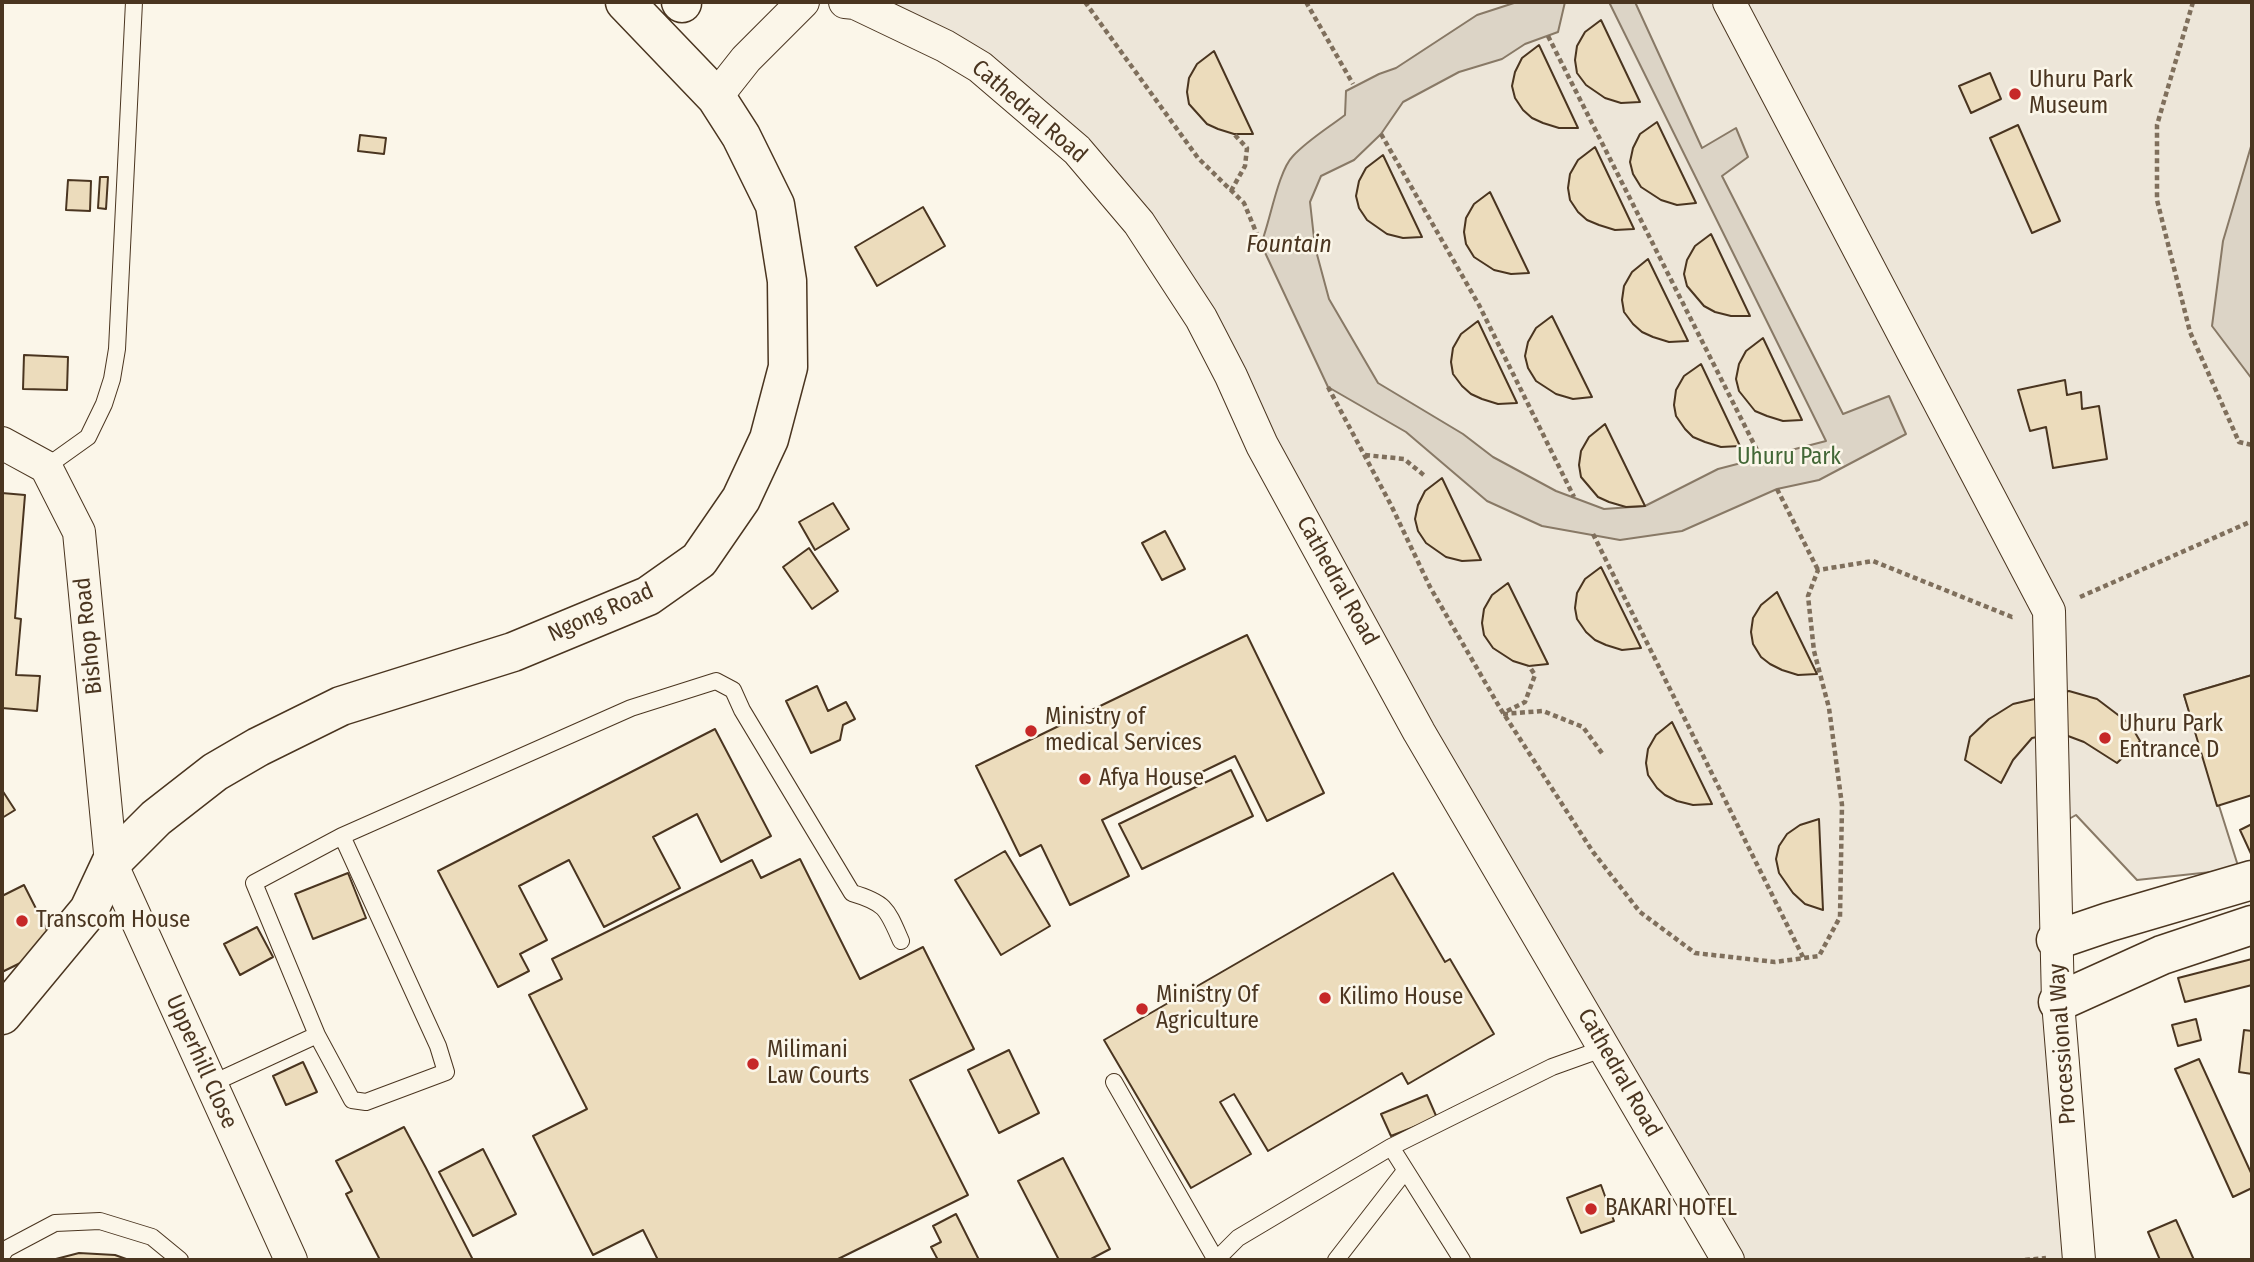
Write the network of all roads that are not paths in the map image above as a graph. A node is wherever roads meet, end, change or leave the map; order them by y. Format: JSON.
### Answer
{"nodes":[{"id":1,"x":134,"y":2,"type":"edge"},
{"id":2,"x":683,"y":2,"type":"edge"},
{"id":3,"x":803,"y":2,"type":"edge"},
{"id":4,"x":845,"y":2,"type":"edge"},
{"id":5,"x":1729,"y":2,"type":"edge"},
{"id":6,"x":635,"y":12,"type":"edge"},
{"id":7,"x":716,"y":97,"type":"junction"},
{"id":8,"x":2,"y":443,"type":"edge"},
{"id":9,"x":46,"y":467,"type":"junction"},
{"id":10,"x":342,"y":836,"type":"junction"},
{"id":11,"x":111,"y":863,"type":"junction"},
{"id":12,"x":2252,"y":880,"type":"edge"},
{"id":13,"x":2252,"y":925,"type":"edge"},
{"id":14,"x":2056,"y":940,"type":"junction"},
{"id":15,"x":901,"y":941,"type":"dead end"},
{"id":16,"x":2058,"y":1002,"type":"junction"},
{"id":17,"x":2,"y":1015,"type":"edge"},
{"id":18,"x":317,"y":1035,"type":"junction"},
{"id":19,"x":1605,"y":1048,"type":"junction"},
{"id":20,"x":1114,"y":1082,"type":"dead end"},
{"id":21,"x":211,"y":1084,"type":"junction"},
{"id":22,"x":1391,"y":1147,"type":"junction"},
{"id":23,"x":1405,"y":1171,"type":"junction"},
{"id":24,"x":2,"y":1255,"type":"edge"},
{"id":25,"x":180,"y":1260,"type":"edge"},
{"id":26,"x":291,"y":1260,"type":"edge"},
{"id":27,"x":1216,"y":1260,"type":"edge"},
{"id":28,"x":1336,"y":1260,"type":"edge"},
{"id":29,"x":1462,"y":1260,"type":"edge"},
{"id":30,"x":1728,"y":1260,"type":"edge"},
{"id":31,"x":2079,"y":1260,"type":"edge"}],
"edges":[{"from":1,"to":9,"type":"lane"},
{"from":2,"to":6,"type":"street"},
{"from":3,"to":7,"type":"street"},
{"from":4,"to":19,"type":"street","name":"Cathedral Road"},
{"from":5,"to":14,"type":"street","name":"Processional Way"},
{"from":6,"to":7,"type":"main road","name":"Ngong Road"},
{"from":7,"to":11,"type":"main road","name":"Ngong Road"},
{"from":8,"to":9,"type":"street"},
{"from":9,"to":11,"type":"street","name":"Bishop Road"},
{"from":10,"to":15,"type":"lane"},
{"from":10,"to":18,"type":"lane"},
{"from":10,"to":18,"type":"lane"},
{"from":11,"to":17,"type":"main road","name":"Ngong Road"},
{"from":11,"to":21,"type":"street","name":"Upperhill Close"},
{"from":12,"to":14,"type":"main road"},
{"from":13,"to":16,"type":"main road"},
{"from":14,"to":16,"type":"street","name":"Processional Way"},
{"from":16,"to":31,"type":"street","name":"Processional Way"},
{"from":18,"to":21,"type":"lane"},
{"from":19,"to":22,"type":"lane"},
{"from":19,"to":30,"type":"street","name":"Cathedral Road"},
{"from":20,"to":27,"type":"lane"},
{"from":21,"to":26,"type":"street","name":"Upperhill Close"},
{"from":22,"to":23,"type":"lane"},
{"from":22,"to":27,"type":"lane"},
{"from":23,"to":28,"type":"lane"},
{"from":23,"to":29,"type":"lane"},
{"from":24,"to":25,"type":"lane"}]}
